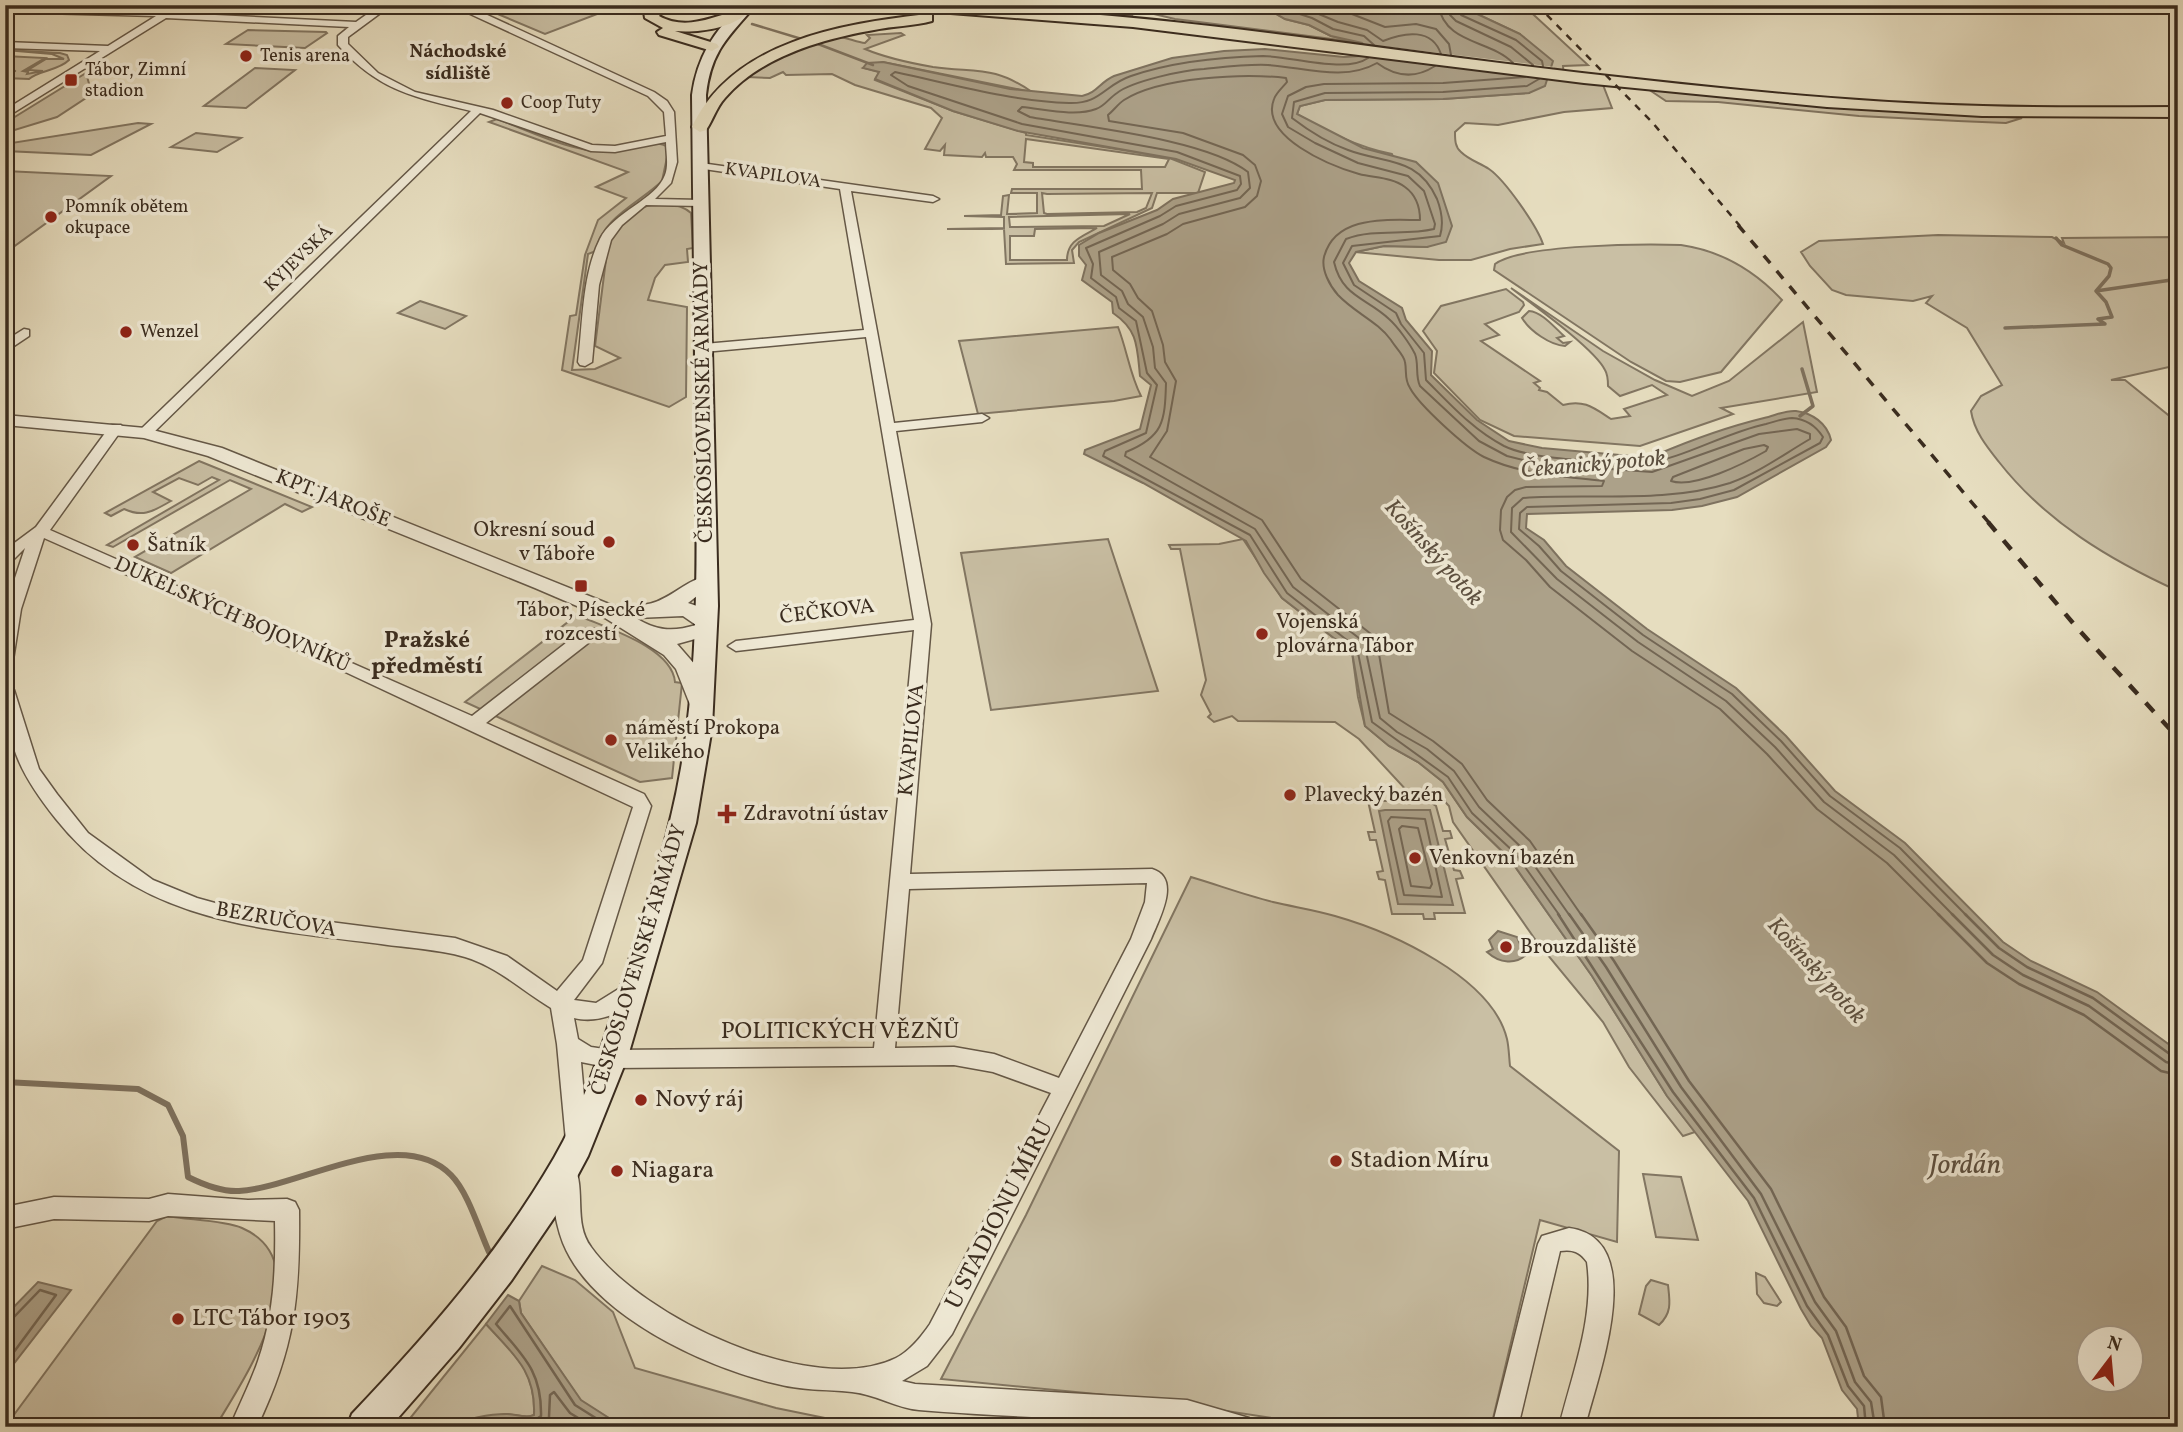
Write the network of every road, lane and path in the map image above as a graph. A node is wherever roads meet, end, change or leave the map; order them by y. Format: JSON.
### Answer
{"nodes":[{"id":1,"x":180,"y":5,"type":"edge"},
{"id":2,"x":386,"y":5,"type":"edge"},
{"id":3,"x":394,"y":5,"type":"edge"},
{"id":4,"x":636,"y":5,"type":"edge"},
{"id":5,"x":660,"y":5,"type":"edge"},
{"id":6,"x":899,"y":5,"type":"edge"},
{"id":7,"x":954,"y":5,"type":"edge"},
{"id":8,"x":982,"y":5,"type":"edge"},
{"id":9,"x":1026,"y":5,"type":"edge"},
{"id":10,"x":1103,"y":5,"type":"edge"},
{"id":11,"x":5,"y":9,"type":"edge"},
{"id":12,"x":745,"y":9,"type":"edge"},
{"id":13,"x":165,"y":15,"type":"junction"},
{"id":14,"x":155,"y":21,"type":"junction"},
{"id":15,"x":306,"y":21,"type":"junction"},
{"id":16,"x":359,"y":25,"type":"junction"},
{"id":17,"x":1229,"y":32,"type":"junction"},
{"id":18,"x":5,"y":45,"type":"edge"},
{"id":19,"x":712,"y":47,"type":"junction"},
{"id":20,"x":111,"y":49,"type":"junction"},
{"id":21,"x":477,"y":110,"type":"junction"},
{"id":22,"x":2178,"y":112,"type":"edge"},
{"id":23,"x":5,"y":115,"type":"edge"},
{"id":24,"x":700,"y":127,"type":"junction"},
{"id":25,"x":671,"y":138,"type":"junction"},
{"id":26,"x":701,"y":166,"type":"junction"},
{"id":27,"x":845,"y":186,"type":"junction"},
{"id":28,"x":933,"y":199,"type":"dead end"},
{"id":29,"x":643,"y":202,"type":"junction"},
{"id":30,"x":701,"y":203,"type":"junction"},
{"id":31,"x":24,"y":332,"type":"dead end"},
{"id":32,"x":872,"y":333,"type":"junction"},
{"id":33,"x":5,"y":348,"type":"edge"},
{"id":34,"x":704,"y":348,"type":"junction"},
{"id":35,"x":585,"y":362,"type":"dead end"},
{"id":36,"x":982,"y":418,"type":"dead end"},
{"id":37,"x":5,"y":420,"type":"edge"},
{"id":38,"x":116,"y":428,"type":"junction"},
{"id":39,"x":889,"y":428,"type":"junction"},
{"id":40,"x":145,"y":433,"type":"junction"},
{"id":41,"x":40,"y":531,"type":"junction"},
{"id":42,"x":5,"y":559,"type":"edge"},
{"id":43,"x":706,"y":581,"type":"junction"},
{"id":44,"x":645,"y":623,"type":"junction"},
{"id":45,"x":923,"y":624,"type":"junction"},
{"id":46,"x":706,"y":626,"type":"junction"},
{"id":47,"x":590,"y":633,"type":"dead end"},
{"id":48,"x":736,"y":646,"type":"dead end"},
{"id":49,"x":5,"y":660,"type":"edge"},
{"id":50,"x":5,"y":690,"type":"edge"},
{"id":51,"x":701,"y":707,"type":"junction"},
{"id":52,"x":473,"y":724,"type":"junction"},
{"id":53,"x":899,"y":882,"type":"junction"},
{"id":54,"x":635,"y":985,"type":"junction"},
{"id":55,"x":560,"y":1002,"type":"junction"},
{"id":56,"x":568,"y":1044,"type":"junction"},
{"id":57,"x":884,"y":1055,"type":"junction"},
{"id":58,"x":611,"y":1059,"type":"junction"},
{"id":59,"x":1064,"y":1089,"type":"junction"},
{"id":60,"x":572,"y":1157,"type":"junction"},
{"id":61,"x":5,"y":1218,"type":"edge"},
{"id":62,"x":854,"y":1380,"type":"junction"},
{"id":63,"x":243,"y":1427,"type":"edge"},
{"id":64,"x":365,"y":1427,"type":"edge"},
{"id":65,"x":1240,"y":1427,"type":"edge"},
{"id":66,"x":1505,"y":1427,"type":"edge"},
{"id":67,"x":1572,"y":1427,"type":"edge"}],
"edges":[{"from":1,"to":13,"type":"street"},
{"from":2,"to":16,"type":"street"},
{"from":3,"to":25,"type":"street"},
{"from":4,"to":19,"type":"main road"},
{"from":5,"to":12,"type":"main road"},
{"from":6,"to":17,"type":"main road"},
{"from":7,"to":17,"type":"main road"},
{"from":8,"to":9,"type":"main road"},
{"from":10,"to":17,"type":"main road"},
{"from":11,"to":13,"type":"street"},
{"from":12,"to":19,"type":"main road"},
{"from":13,"to":14,"type":"street"},
{"from":13,"to":15,"type":"street"},
{"from":14,"to":15,"type":"street"},
{"from":14,"to":20,"type":"street"},
{"from":15,"to":16,"type":"street"},
{"from":16,"to":21,"type":"street"},
{"from":17,"to":22,"type":"main road"},
{"from":17,"to":24,"type":"main road"},
{"from":18,"to":20,"type":"street"},
{"from":19,"to":24,"type":"main road","name":"ČESKOSLOVENSKÉ ARMÁDY"},
{"from":20,"to":23,"type":"street"},
{"from":21,"to":25,"type":"street"},
{"from":21,"to":40,"type":"street","name":"KYJEVSKÁ"},
{"from":24,"to":26,"type":"main road","name":"ČESKOSLOVENSKÉ ARMÁDY"},
{"from":25,"to":29,"type":"street"},
{"from":26,"to":27,"type":"street","name":"KVAPILOVA"},
{"from":26,"to":30,"type":"main road","name":"ČESKOSLOVENSKÉ ARMÁDY"},
{"from":27,"to":28,"type":"street","name":"KVAPILOVA"},
{"from":27,"to":32,"type":"street","name":"KVAPILOVA"},
{"from":29,"to":30,"type":"street"},
{"from":29,"to":35,"type":"street"},
{"from":30,"to":34,"type":"main road","name":"ČESKOSLOVENSKÉ ARMÁDY"},
{"from":31,"to":33,"type":"street"},
{"from":32,"to":34,"type":"street"},
{"from":32,"to":39,"type":"street","name":"KVAPILOVA"},
{"from":34,"to":43,"type":"main road","name":"ČESKOSLOVENSKÉ ARMÁDY"},
{"from":36,"to":39,"type":"street"},
{"from":37,"to":38,"type":"street","name":"KPT. JAROŠE"},
{"from":38,"to":40,"type":"street","name":"KPT. JAROŠE"},
{"from":38,"to":41,"type":"street"},
{"from":39,"to":45,"type":"street","name":"KVAPILOVA"},
{"from":40,"to":44,"type":"street","name":"KPT. JAROŠE"},
{"from":41,"to":42,"type":"street"},
{"from":41,"to":49,"type":"street"},
{"from":41,"to":52,"type":"street","name":"DUKELSKÝCH BOJOVNÍKŮ"},
{"from":43,"to":44,"type":"street"},
{"from":43,"to":46,"type":"main road","name":"ČESKOSLOVENSKÉ ARMÁDY"},
{"from":44,"to":46,"type":"street","name":"KPT. JAROŠE"},
{"from":44,"to":51,"type":"street","name":"KPT. JAROŠE"},
{"from":45,"to":48,"type":"street","name":"ČEČKOVA"},
{"from":45,"to":53,"type":"street","name":"KVAPILOVA"},
{"from":46,"to":51,"type":"main road","name":"ČESKOSLOVENSKÉ ARMÁDY"},
{"from":47,"to":52,"type":"street"},
{"from":50,"to":55,"type":"street","name":"BEZRUČOVA"},
{"from":51,"to":54,"type":"main road","name":"ČESKOSLOVENSKÉ ARMÁDY"},
{"from":52,"to":55,"type":"street","name":"DUKELSKÝCH BOJOVNÍKŮ"},
{"from":53,"to":57,"type":"street","name":"KVAPILOVA"},
{"from":53,"to":59,"type":"street","name":"U STADIONU MÍRU"},
{"from":54,"to":55,"type":"street"},
{"from":54,"to":58,"type":"main road","name":"ČESKOSLOVENSKÉ ARMÁDY"},
{"from":55,"to":56,"type":"street"},
{"from":56,"to":58,"type":"street"},
{"from":56,"to":60,"type":"street"},
{"from":57,"to":58,"type":"street","name":"POLITICKÝCH VĚZŇŮ"},
{"from":57,"to":59,"type":"street","name":"POLITICKÝCH VĚZŇŮ"},
{"from":58,"to":60,"type":"main road","name":"ČESKOSLOVENSKÉ ARMÁDY"},
{"from":59,"to":62,"type":"street","name":"U STADIONU MÍRU"},
{"from":60,"to":62,"type":"street","name":"U STADIONU MÍRU"},
{"from":60,"to":64,"type":"main road","name":"ČESKOSLOVENSKÉ ARMÁDY"},
{"from":61,"to":63,"type":"street"},
{"from":62,"to":65,"type":"street"},
{"from":66,"to":67,"type":"street"}]}
